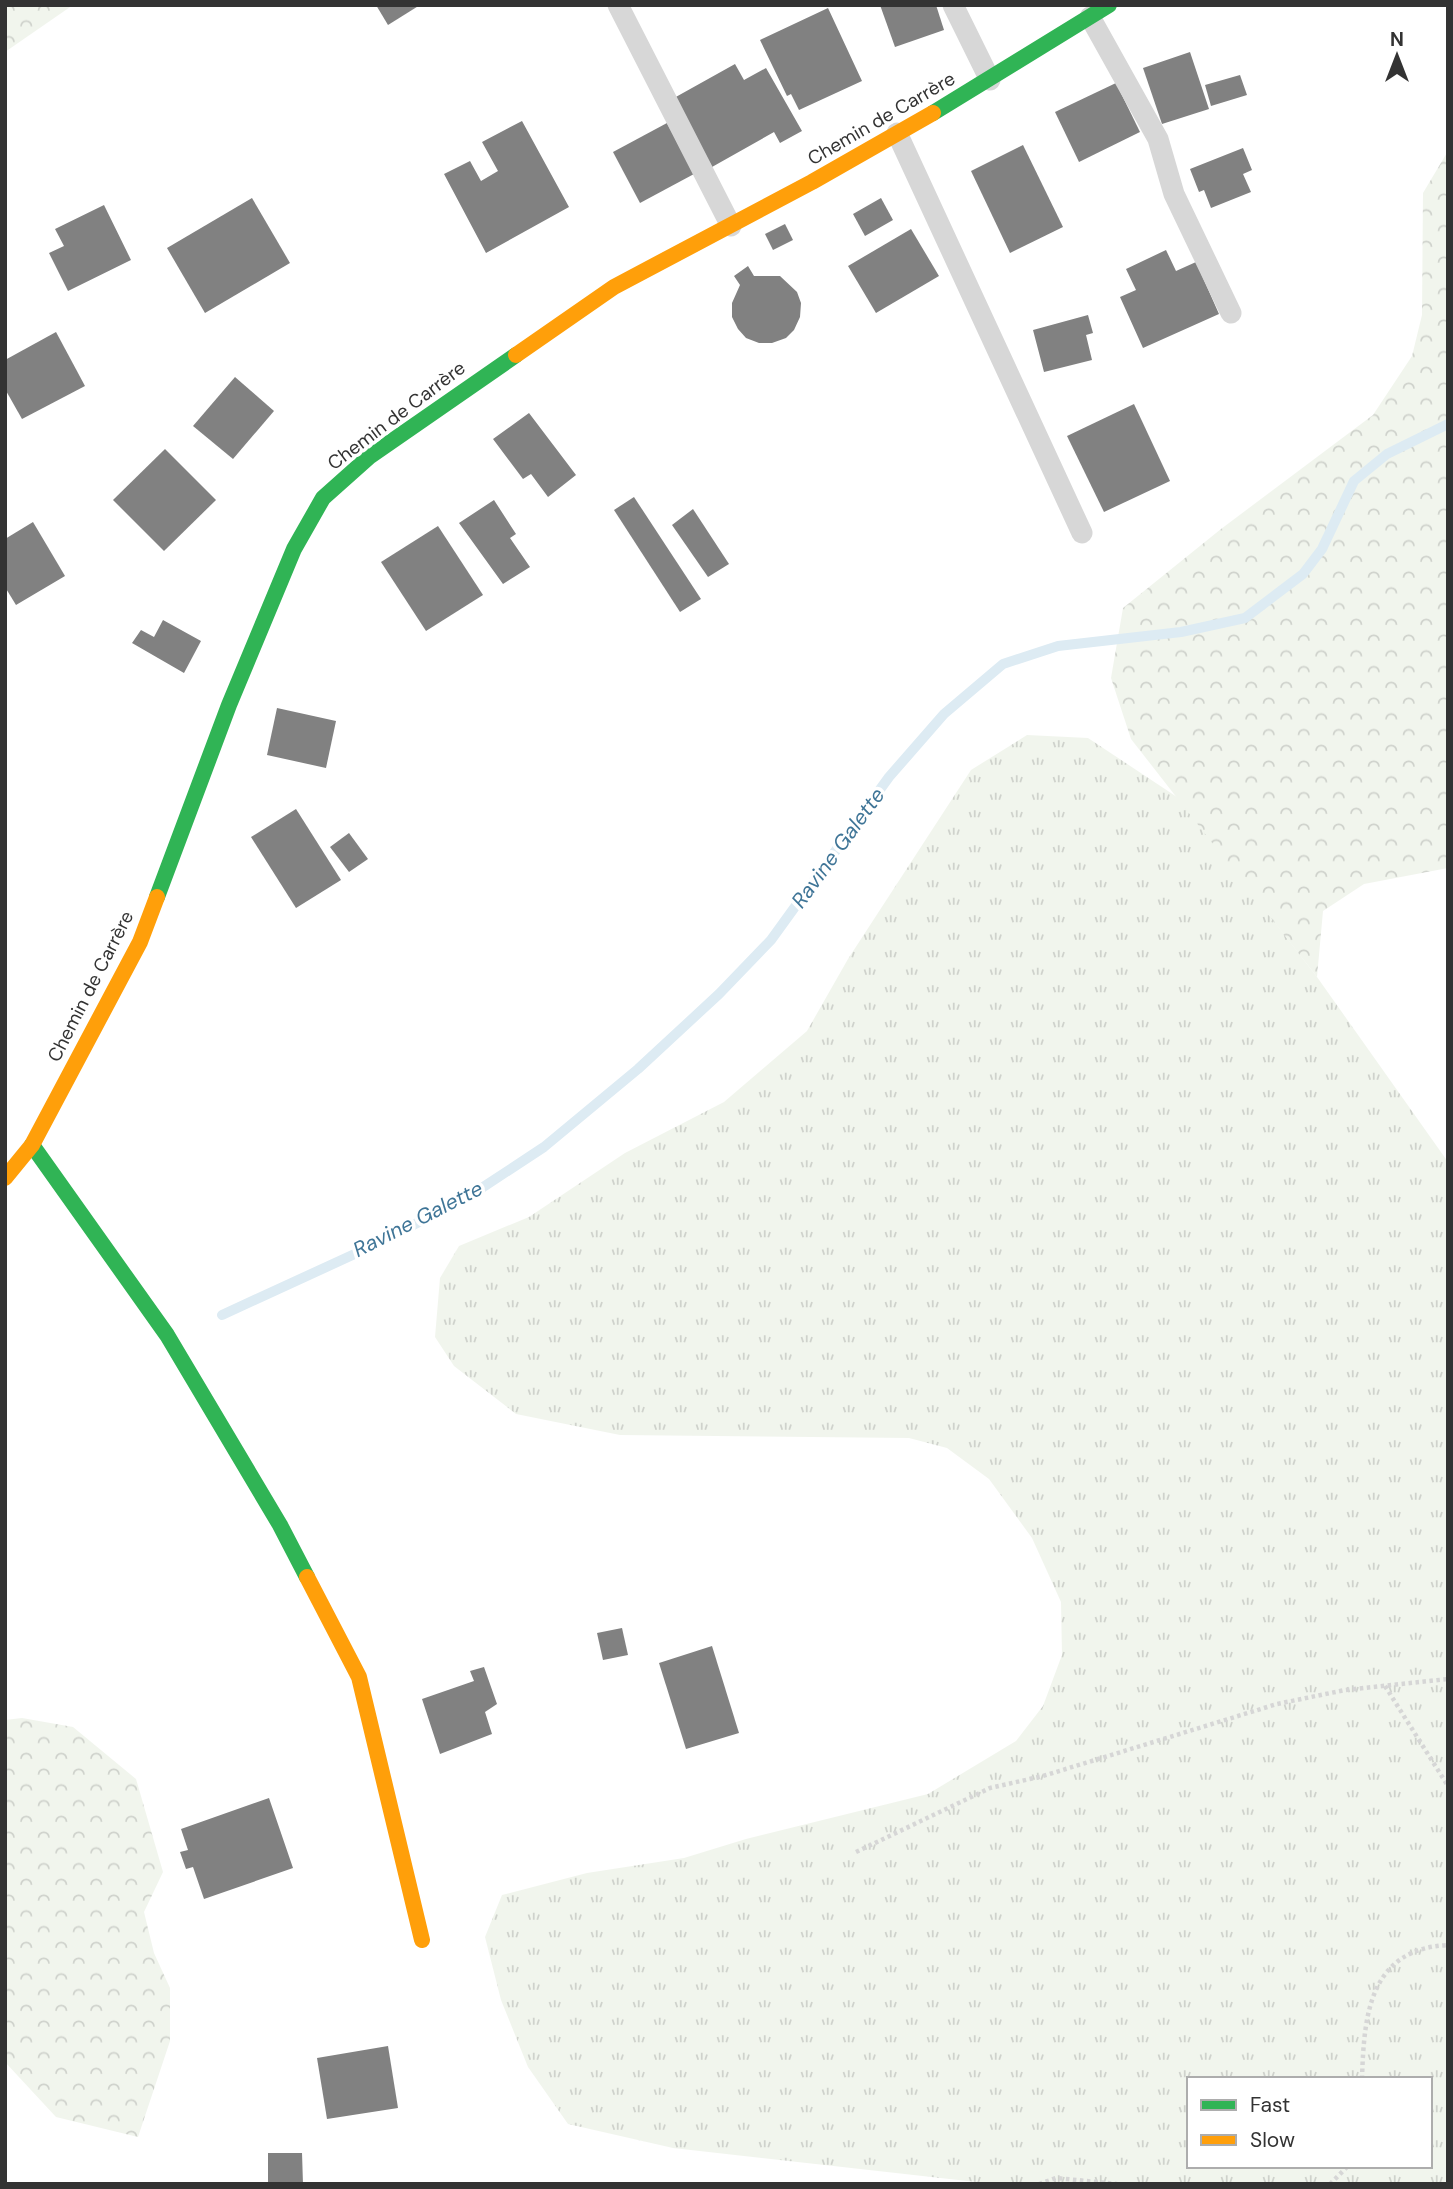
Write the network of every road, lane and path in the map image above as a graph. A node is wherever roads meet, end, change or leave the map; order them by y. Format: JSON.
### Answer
{"nodes":[{"id":1,"x":618,"y":5,"type":"edge"},
{"id":2,"x":953,"y":5,"type":"edge"},
{"id":3,"x":1109,"y":5,"type":"edge"},
{"id":4,"x":1090,"y":17,"type":"junction"},
{"id":5,"x":990,"y":80,"type":"junction"},
{"id":6,"x":897,"y":133,"type":"junction"},
{"id":7,"x":731,"y":226,"type":"junction"},
{"id":8,"x":1231,"y":313,"type":"dead end"},
{"id":9,"x":1082,"y":533,"type":"dead end"},
{"id":10,"x":32,"y":1145,"type":"junction"},
{"id":11,"x":5,"y":1178,"type":"edge"},
{"id":12,"x":1448,"y":1679,"type":"edge"},
{"id":13,"x":1385,"y":1685,"type":"junction"},
{"id":14,"x":1448,"y":1786,"type":"edge"},
{"id":15,"x":856,"y":1852,"type":"dead end"},
{"id":16,"x":422,"y":1940,"type":"dead end"},
{"id":17,"x":1448,"y":1945,"type":"edge"},
{"id":18,"x":1362,"y":2077,"type":"edge"},
{"id":19,"x":1346,"y":2168,"type":"edge"},
{"id":20,"x":1039,"y":2184,"type":"edge"},
{"id":21,"x":1117,"y":2184,"type":"edge"},
{"id":22,"x":1330,"y":2184,"type":"edge"}],
"edges":[{"from":1,"to":7,"type":"lane"},
{"from":2,"to":5,"type":"lane"},
{"from":3,"to":4,"type":"street","name":"Chemin de Carrère"},
{"from":4,"to":5,"type":"street","name":"Chemin de Carrère"},
{"from":4,"to":8,"type":"lane"},
{"from":5,"to":6,"type":"street","name":"Chemin de Carrère"},
{"from":6,"to":7,"type":"street","name":"Chemin de Carrère"},
{"from":6,"to":9,"type":"lane"},
{"from":7,"to":10,"type":"street","name":"Chemin de Carrère"},
{"from":10,"to":11,"type":"street","name":"Chemin de Carrère"},
{"from":10,"to":16,"type":"street"},
{"from":12,"to":13,"type":"path"},
{"from":13,"to":14,"type":"path"},
{"from":13,"to":15,"type":"path"},
{"from":17,"to":18,"type":"path"},
{"from":19,"to":22,"type":"path"},
{"from":20,"to":21,"type":"path"}]}
